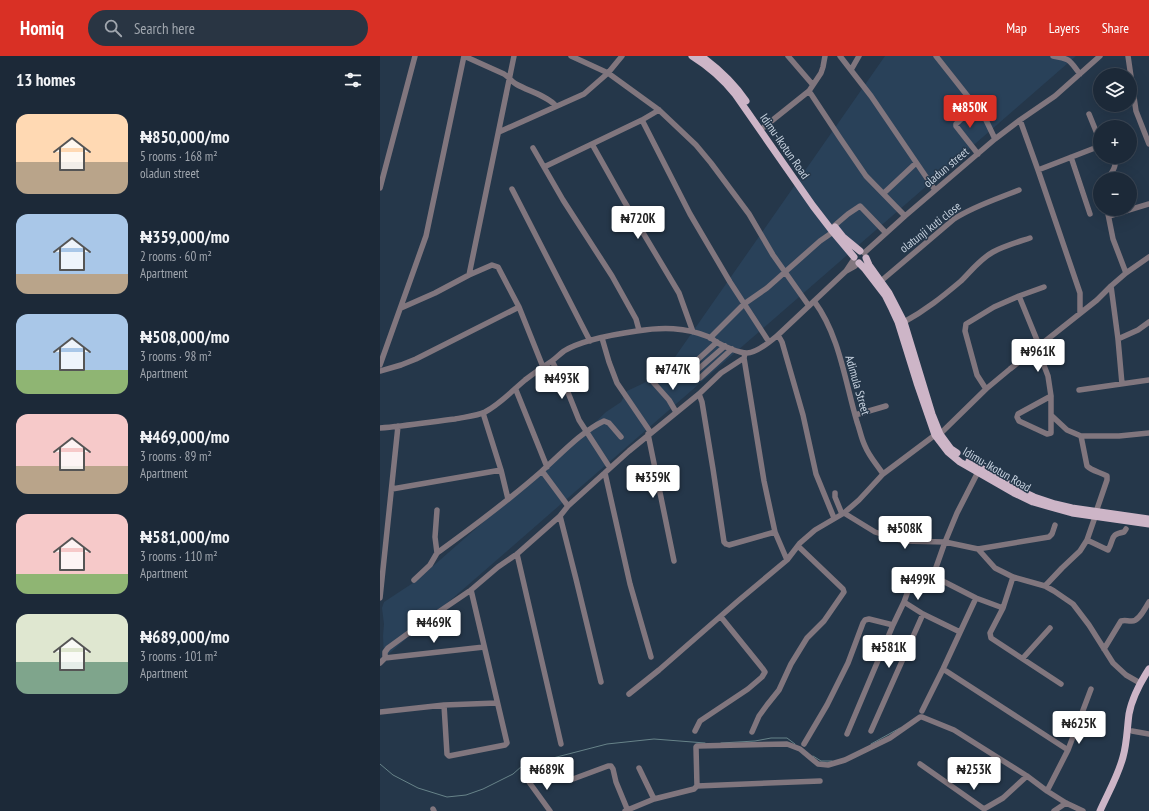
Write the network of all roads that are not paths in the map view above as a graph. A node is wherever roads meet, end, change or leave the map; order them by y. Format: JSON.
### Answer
{"nodes":[{"id":1,"x":415,"y":56,"type":"edge"},
{"id":2,"x":464,"y":56,"type":"edge"},
{"id":3,"x":514,"y":56,"type":"edge"},
{"id":4,"x":571,"y":56,"type":"edge"},
{"id":5,"x":622,"y":56,"type":"edge"},
{"id":6,"x":692,"y":56,"type":"edge"},
{"id":7,"x":701,"y":56,"type":"edge"},
{"id":8,"x":788,"y":56,"type":"edge"},
{"id":9,"x":825,"y":56,"type":"edge"},
{"id":10,"x":840,"y":56,"type":"edge"},
{"id":11,"x":860,"y":56,"type":"edge"},
{"id":12,"x":936,"y":56,"type":"edge"},
{"id":13,"x":1053,"y":56,"type":"edge"},
{"id":14,"x":1100,"y":56,"type":"edge"},
{"id":15,"x":1128,"y":56,"type":"edge"},
{"id":16,"x":851,"y":70,"type":"junction"},
{"id":17,"x":608,"y":73,"type":"junction"},
{"id":18,"x":1080,"y":74,"type":"junction"},
{"id":19,"x":509,"y":78,"type":"junction"},
{"id":20,"x":813,"y":85,"type":"junction"},
{"id":21,"x":809,"y":91,"type":"junction"},
{"id":22,"x":556,"y":106,"type":"junction"},
{"id":23,"x":975,"y":106,"type":"junction"},
{"id":24,"x":659,"y":110,"type":"junction"},
{"id":25,"x":1089,"y":114,"type":"dead end"},
{"id":26,"x":642,"y":120,"type":"junction"},
{"id":27,"x":1020,"y":120,"type":"junction"},
{"id":28,"x":1093,"y":124,"type":"edge"},
{"id":29,"x":764,"y":127,"type":"junction"},
{"id":30,"x":499,"y":132,"type":"junction"},
{"id":31,"x":995,"y":139,"type":"junction"},
{"id":32,"x":1149,"y":141,"type":"edge"},
{"id":33,"x":592,"y":144,"type":"junction"},
{"id":34,"x":533,"y":148,"type":"dead end"},
{"id":35,"x":1093,"y":149,"type":"edge"},
{"id":36,"x":978,"y":154,"type":"junction"},
{"id":37,"x":1071,"y":157,"type":"junction"},
{"id":38,"x":916,"y":163,"type":"junction"},
{"id":39,"x":544,"y":167,"type":"junction"},
{"id":40,"x":1038,"y":170,"type":"junction"},
{"id":41,"x":380,"y":188,"type":"edge"},
{"id":42,"x":512,"y":189,"type":"dead end"},
{"id":43,"x":935,"y":190,"type":"junction"},
{"id":44,"x":1019,"y":190,"type":"dead end"},
{"id":45,"x":884,"y":193,"type":"junction"},
{"id":46,"x":1149,"y":204,"type":"edge"},
{"id":47,"x":1137,"y":208,"type":"edge"},
{"id":48,"x":1090,"y":214,"type":"dead end"},
{"id":49,"x":905,"y":216,"type":"junction"},
{"id":50,"x":1108,"y":216,"type":"edge"},
{"id":51,"x":834,"y":229,"type":"junction"},
{"id":52,"x":886,"y":233,"type":"junction"},
{"id":53,"x":1030,"y":238,"type":"dead end"},
{"id":54,"x":863,"y":254,"type":"junction"},
{"id":55,"x":1149,"y":257,"type":"edge"},
{"id":56,"x":856,"y":260,"type":"junction"},
{"id":57,"x":785,"y":272,"type":"junction"},
{"id":58,"x":1126,"y":273,"type":"junction"},
{"id":59,"x":469,"y":275,"type":"junction"},
{"id":60,"x":881,"y":281,"type":"junction"},
{"id":61,"x":1111,"y":286,"type":"junction"},
{"id":62,"x":1044,"y":287,"type":"dead end"},
{"id":63,"x":1019,"y":296,"type":"junction"},
{"id":64,"x":814,"y":301,"type":"junction"},
{"id":65,"x":744,"y":304,"type":"junction"},
{"id":66,"x":809,"y":306,"type":"junction"},
{"id":67,"x":519,"y":307,"type":"junction"},
{"id":68,"x":401,"y":308,"type":"junction"},
{"id":69,"x":1080,"y":313,"type":"junction"},
{"id":70,"x":904,"y":322,"type":"junction"},
{"id":71,"x":1149,"y":322,"type":"edge"},
{"id":72,"x":639,"y":330,"type":"junction"},
{"id":73,"x":693,"y":332,"type":"junction"},
{"id":74,"x":778,"y":334,"type":"junction"},
{"id":75,"x":602,"y":338,"type":"junction"},
{"id":76,"x":710,"y":338,"type":"junction"},
{"id":77,"x":1118,"y":340,"type":"junction"},
{"id":78,"x":590,"y":341,"type":"junction"},
{"id":79,"x":717,"y":342,"type":"junction"},
{"id":80,"x":769,"y":342,"type":"junction"},
{"id":81,"x":726,"y":346,"type":"junction"},
{"id":82,"x":1037,"y":346,"type":"junction"},
{"id":83,"x":732,"y":349,"type":"junction"},
{"id":84,"x":745,"y":355,"type":"junction"},
{"id":85,"x":552,"y":361,"type":"junction"},
{"id":86,"x":380,"y":365,"type":"edge"},
{"id":87,"x":543,"y":367,"type":"junction"},
{"id":88,"x":380,"y":371,"type":"edge"},
{"id":89,"x":694,"y":372,"type":"dead end"},
{"id":90,"x":682,"y":374,"type":"dead end"},
{"id":91,"x":700,"y":378,"type":"dead end"},
{"id":92,"x":1149,"y":380,"type":"edge"},
{"id":93,"x":653,"y":382,"type":"dead end"},
{"id":94,"x":1122,"y":384,"type":"junction"},
{"id":95,"x":986,"y":389,"type":"junction"},
{"id":96,"x":516,"y":390,"type":"junction"},
{"id":97,"x":1079,"y":390,"type":"dead end"},
{"id":98,"x":699,"y":394,"type":"junction"},
{"id":99,"x":1051,"y":396,"type":"junction"},
{"id":100,"x":886,"y":406,"type":"dead end"},
{"id":101,"x":676,"y":412,"type":"junction"},
{"id":102,"x":483,"y":413,"type":"junction"},
{"id":103,"x":855,"y":415,"type":"junction"},
{"id":104,"x":1052,"y":416,"type":"junction"},
{"id":105,"x":398,"y":426,"type":"junction"},
{"id":106,"x":380,"y":428,"type":"edge"},
{"id":107,"x":586,"y":432,"type":"junction"},
{"id":108,"x":1149,"y":433,"type":"edge"},
{"id":109,"x":650,"y":434,"type":"junction"},
{"id":110,"x":938,"y":434,"type":"junction"},
{"id":111,"x":1081,"y":436,"type":"junction"},
{"id":112,"x":621,"y":437,"type":"dead end"},
{"id":113,"x":610,"y":468,"type":"junction"},
{"id":114,"x":545,"y":469,"type":"junction"},
{"id":115,"x":501,"y":470,"type":"junction"},
{"id":116,"x":978,"y":472,"type":"junction"},
{"id":117,"x":605,"y":473,"type":"junction"},
{"id":118,"x":883,"y":474,"type":"junction"},
{"id":119,"x":392,"y":489,"type":"junction"},
{"id":120,"x":835,"y":494,"type":"dead end"},
{"id":121,"x":508,"y":499,"type":"junction"},
{"id":122,"x":568,"y":506,"type":"junction"},
{"id":123,"x":437,"y":510,"type":"dead end"},
{"id":124,"x":843,"y":514,"type":"junction"},
{"id":125,"x":1096,"y":514,"type":"junction"},
{"id":126,"x":560,"y":516,"type":"junction"},
{"id":127,"x":834,"y":518,"type":"junction"},
{"id":128,"x":1149,"y":519,"type":"edge"},
{"id":129,"x":1149,"y":524,"type":"edge"},
{"id":130,"x":1055,"y":525,"type":"dead end"},
{"id":131,"x":1126,"y":529,"type":"dead end"},
{"id":132,"x":775,"y":532,"type":"junction"},
{"id":133,"x":1087,"y":540,"type":"junction"},
{"id":134,"x":945,"y":542,"type":"junction"},
{"id":135,"x":798,"y":546,"type":"junction"},
{"id":136,"x":978,"y":549,"type":"junction"},
{"id":137,"x":437,"y":553,"type":"junction"},
{"id":138,"x":517,"y":554,"type":"junction"},
{"id":139,"x":674,"y":560,"type":"dead end"},
{"id":140,"x":787,"y":560,"type":"junction"},
{"id":141,"x":933,"y":576,"type":"junction"},
{"id":142,"x":1013,"y":577,"type":"junction"},
{"id":143,"x":414,"y":580,"type":"dead end"},
{"id":144,"x":1045,"y":586,"type":"junction"},
{"id":145,"x":471,"y":590,"type":"junction"},
{"id":146,"x":380,"y":598,"type":"edge"},
{"id":147,"x":976,"y":598,"type":"junction"},
{"id":148,"x":904,"y":602,"type":"junction"},
{"id":149,"x":1149,"y":602,"type":"edge"},
{"id":150,"x":1003,"y":608,"type":"junction"},
{"id":151,"x":923,"y":614,"type":"junction"},
{"id":152,"x":721,"y":617,"type":"junction"},
{"id":153,"x":893,"y":625,"type":"junction"},
{"id":154,"x":1050,"y":628,"type":"dead end"},
{"id":155,"x":960,"y":632,"type":"junction"},
{"id":156,"x":484,"y":647,"type":"junction"},
{"id":157,"x":1104,"y":649,"type":"junction"},
{"id":158,"x":651,"y":657,"type":"dead end"},
{"id":159,"x":385,"y":658,"type":"junction"},
{"id":160,"x":1023,"y":658,"type":"junction"},
{"id":161,"x":380,"y":663,"type":"edge"},
{"id":162,"x":944,"y":669,"type":"junction"},
{"id":163,"x":1149,"y":669,"type":"edge"},
{"id":164,"x":1149,"y":678,"type":"edge"},
{"id":165,"x":601,"y":682,"type":"dead end"},
{"id":166,"x":1140,"y":683,"type":"junction"},
{"id":167,"x":1061,"y":684,"type":"dead end"},
{"id":168,"x":1091,"y":689,"type":"dead end"},
{"id":169,"x":629,"y":694,"type":"dead end"},
{"id":170,"x":497,"y":703,"type":"junction"},
{"id":171,"x":444,"y":705,"type":"junction"},
{"id":172,"x":380,"y":712,"type":"edge"},
{"id":173,"x":922,"y":712,"type":"dead end"},
{"id":174,"x":696,"y":730,"type":"dead end"},
{"id":175,"x":871,"y":731,"type":"dead end"},
{"id":176,"x":1132,"y":731,"type":"junction"},
{"id":177,"x":752,"y":732,"type":"dead end"},
{"id":178,"x":847,"y":734,"type":"dead end"},
{"id":179,"x":1149,"y":734,"type":"edge"},
{"id":180,"x":561,"y":744,"type":"dead end"},
{"id":181,"x":804,"y":744,"type":"dead end"},
{"id":182,"x":1068,"y":750,"type":"junction"},
{"id":183,"x":920,"y":764,"type":"dead end"},
{"id":184,"x":639,"y":768,"type":"dead end"},
{"id":185,"x":1027,"y":776,"type":"junction"},
{"id":186,"x":573,"y":779,"type":"dead end"},
{"id":187,"x":820,"y":781,"type":"dead end"},
{"id":188,"x":529,"y":782,"type":"dead end"},
{"id":189,"x":697,"y":786,"type":"junction"},
{"id":190,"x":1047,"y":791,"type":"junction"},
{"id":191,"x":654,"y":799,"type":"junction"},
{"id":192,"x":1066,"y":803,"type":"junction"},
{"id":193,"x":550,"y":811,"type":"edge"},
{"id":194,"x":627,"y":811,"type":"edge"},
{"id":195,"x":1054,"y":811,"type":"edge"},
{"id":196,"x":1083,"y":811,"type":"edge"},
{"id":197,"x":1100,"y":811,"type":"edge"},
{"id":198,"x":1104,"y":811,"type":"edge"}],
"edges":[{"from":1,"to":41,"type":"street"},
{"from":2,"to":19,"type":"street"},
{"from":2,"to":68,"type":"street"},
{"from":3,"to":19,"type":"street"},
{"from":4,"to":17,"type":"street"},
{"from":5,"to":17,"type":"street"},
{"from":6,"to":51,"type":"main road","name":"Idimu-Ikotun Road"},
{"from":7,"to":29,"type":"main road"},
{"from":8,"to":20,"type":"street"},
{"from":9,"to":20,"type":"street"},
{"from":10,"to":16,"type":"street"},
{"from":11,"to":16,"type":"street"},
{"from":12,"to":23,"type":"street"},
{"from":13,"to":18,"type":"street"},
{"from":14,"to":18,"type":"street","name":"oladun street"},
{"from":15,"to":32,"type":"street"},
{"from":16,"to":38,"type":"street"},
{"from":17,"to":22,"type":"street"},
{"from":17,"to":24,"type":"street"},
{"from":18,"to":27,"type":"street","name":"oladun street"},
{"from":19,"to":22,"type":"street"},
{"from":19,"to":30,"type":"street"},
{"from":20,"to":21,"type":"street"},
{"from":21,"to":29,"type":"street"},
{"from":21,"to":45,"type":"street"},
{"from":22,"to":30,"type":"street"},
{"from":23,"to":31,"type":"street"},
{"from":23,"to":36,"type":"street"},
{"from":24,"to":26,"type":"street"},
{"from":24,"to":57,"type":"street"},
{"from":25,"to":28,"type":"street"},
{"from":26,"to":33,"type":"street"},
{"from":26,"to":65,"type":"street"},
{"from":27,"to":31,"type":"street","name":"oladun street"},
{"from":27,"to":40,"type":"street"},
{"from":29,"to":51,"type":"main road"},
{"from":30,"to":59,"type":"street"},
{"from":31,"to":36,"type":"street","name":"oladun street"},
{"from":33,"to":39,"type":"street"},
{"from":33,"to":73,"type":"street"},
{"from":34,"to":39,"type":"street"},
{"from":35,"to":37,"type":"street"},
{"from":36,"to":43,"type":"street","name":"oladun street"},
{"from":37,"to":40,"type":"street"},
{"from":37,"to":48,"type":"street"},
{"from":38,"to":43,"type":"street"},
{"from":38,"to":45,"type":"street"},
{"from":39,"to":72,"type":"street"},
{"from":40,"to":69,"type":"street"},
{"from":42,"to":78,"type":"street"},
{"from":43,"to":49,"type":"street","name":"oladun street"},
{"from":44,"to":60,"type":"street","name":"olatunji kuti close"},
{"from":45,"to":49,"type":"street"},
{"from":46,"to":47,"type":"street"},
{"from":49,"to":52,"type":"street","name":"oladun street"},
{"from":50,"to":58,"type":"street"},
{"from":51,"to":52,"type":"street"},
{"from":51,"to":54,"type":"main road","name":"Idimu-Ikotun Road"},
{"from":51,"to":56,"type":"main road","name":"Idimu-Ikotun Road"},
{"from":51,"to":57,"type":"street"},
{"from":52,"to":54,"type":"street","name":"oladun street"},
{"from":53,"to":70,"type":"street"},
{"from":54,"to":56,"type":"main road"},
{"from":54,"to":56,"type":"main road"},
{"from":54,"to":60,"type":"main road","name":"Idimu-Ikotun Road"},
{"from":55,"to":58,"type":"street"},
{"from":56,"to":64,"type":"street"},
{"from":56,"to":110,"type":"main road","name":"Idimu-Ikotun Road"},
{"from":57,"to":65,"type":"street"},
{"from":57,"to":66,"type":"street"},
{"from":58,"to":61,"type":"street"},
{"from":59,"to":67,"type":"street"},
{"from":59,"to":68,"type":"street"},
{"from":60,"to":70,"type":"main road","name":"Idimu-Ikotun Road"},
{"from":61,"to":69,"type":"street"},
{"from":61,"to":77,"type":"street"},
{"from":62,"to":63,"type":"street"},
{"from":63,"to":82,"type":"street"},
{"from":63,"to":95,"type":"street"},
{"from":64,"to":66,"type":"street"},
{"from":64,"to":103,"type":"street","name":"Adimula Street"},
{"from":65,"to":76,"type":"street"},
{"from":65,"to":80,"type":"street"},
{"from":66,"to":74,"type":"street"},
{"from":67,"to":87,"type":"street"},
{"from":67,"to":88,"type":"street"},
{"from":68,"to":86,"type":"street"},
{"from":69,"to":82,"type":"street"},
{"from":70,"to":110,"type":"main road","name":"Idimu-Ikotun Road"},
{"from":71,"to":77,"type":"street"},
{"from":72,"to":73,"type":"street"},
{"from":72,"to":75,"type":"street"},
{"from":73,"to":76,"type":"street"},
{"from":74,"to":80,"type":"street"},
{"from":74,"to":127,"type":"street"},
{"from":75,"to":78,"type":"street"},
{"from":75,"to":109,"type":"street"},
{"from":76,"to":79,"type":"street"},
{"from":77,"to":94,"type":"street"},
{"from":78,"to":85,"type":"street"},
{"from":79,"to":81,"type":"street"},
{"from":79,"to":90,"type":"street"},
{"from":80,"to":84,"type":"street"},
{"from":81,"to":83,"type":"street"},
{"from":81,"to":89,"type":"street"},
{"from":82,"to":95,"type":"street"},
{"from":82,"to":99,"type":"street"},
{"from":83,"to":84,"type":"street"},
{"from":83,"to":91,"type":"street"},
{"from":84,"to":98,"type":"street"},
{"from":84,"to":132,"type":"street"},
{"from":85,"to":87,"type":"street"},
{"from":85,"to":107,"type":"street"},
{"from":87,"to":96,"type":"street"},
{"from":92,"to":94,"type":"street"},
{"from":93,"to":101,"type":"street"},
{"from":94,"to":97,"type":"street"},
{"from":95,"to":110,"type":"street"},
{"from":96,"to":102,"type":"street"},
{"from":96,"to":114,"type":"street"},
{"from":98,"to":101,"type":"street"},
{"from":98,"to":132,"type":"street"},
{"from":99,"to":104,"type":"street"},
{"from":99,"to":104,"type":"street"},
{"from":100,"to":103,"type":"street"},
{"from":101,"to":109,"type":"street"},
{"from":102,"to":105,"type":"street"},
{"from":102,"to":115,"type":"street"},
{"from":103,"to":118,"type":"street","name":"Adimula Street"},
{"from":104,"to":111,"type":"street"},
{"from":105,"to":106,"type":"street"},
{"from":105,"to":119,"type":"street"},
{"from":107,"to":112,"type":"street"},
{"from":107,"to":113,"type":"street"},
{"from":107,"to":114,"type":"street"},
{"from":108,"to":111,"type":"street"},
{"from":109,"to":113,"type":"street"},
{"from":109,"to":139,"type":"street"},
{"from":110,"to":116,"type":"main road","name":"Idimu-Ikotun Road"},
{"from":110,"to":118,"type":"street"},
{"from":110,"to":125,"type":"main road","name":"Idimu-Ikotun Road"},
{"from":111,"to":125,"type":"street"},
{"from":113,"to":117,"type":"street"},
{"from":114,"to":121,"type":"street"},
{"from":114,"to":122,"type":"street"},
{"from":115,"to":119,"type":"street"},
{"from":115,"to":121,"type":"street"},
{"from":116,"to":125,"type":"main road","name":"Idimu-Ikotun Road"},
{"from":116,"to":134,"type":"street"},
{"from":117,"to":122,"type":"street"},
{"from":117,"to":158,"type":"street"},
{"from":118,"to":124,"type":"street"},
{"from":119,"to":146,"type":"street"},
{"from":120,"to":124,"type":"street"},
{"from":121,"to":137,"type":"street"},
{"from":122,"to":126,"type":"street"},
{"from":123,"to":137,"type":"street"},
{"from":124,"to":127,"type":"street"},
{"from":124,"to":134,"type":"street"},
{"from":125,"to":128,"type":"main road","name":"Idimu-Ikotun Road"},
{"from":125,"to":129,"type":"main road","name":"Idimu-Ikotun Road"},
{"from":125,"to":133,"type":"street"},
{"from":126,"to":138,"type":"street"},
{"from":126,"to":165,"type":"street"},
{"from":127,"to":135,"type":"street"},
{"from":130,"to":136,"type":"street"},
{"from":131,"to":133,"type":"street"},
{"from":132,"to":140,"type":"street"},
{"from":133,"to":144,"type":"street"},
{"from":134,"to":136,"type":"street"},
{"from":134,"to":141,"type":"street"},
{"from":135,"to":140,"type":"street"},
{"from":135,"to":177,"type":"street"},
{"from":136,"to":142,"type":"street"},
{"from":137,"to":143,"type":"street"},
{"from":138,"to":145,"type":"street"},
{"from":138,"to":180,"type":"street"},
{"from":140,"to":152,"type":"street"},
{"from":141,"to":147,"type":"street"},
{"from":141,"to":148,"type":"street"},
{"from":142,"to":144,"type":"street"},
{"from":142,"to":150,"type":"street"},
{"from":144,"to":157,"type":"street"},
{"from":145,"to":156,"type":"street"},
{"from":145,"to":159,"type":"street"},
{"from":147,"to":150,"type":"street"},
{"from":147,"to":155,"type":"street"},
{"from":148,"to":151,"type":"street"},
{"from":148,"to":153,"type":"street"},
{"from":149,"to":157,"type":"street"},
{"from":150,"to":160,"type":"street"},
{"from":151,"to":155,"type":"street"},
{"from":151,"to":175,"type":"street"},
{"from":152,"to":169,"type":"street"},
{"from":152,"to":174,"type":"street"},
{"from":153,"to":178,"type":"street"},
{"from":153,"to":181,"type":"street"},
{"from":154,"to":160,"type":"street"},
{"from":155,"to":162,"type":"street"},
{"from":156,"to":159,"type":"street"},
{"from":156,"to":170,"type":"street"},
{"from":157,"to":166,"type":"street"},
{"from":159,"to":161,"type":"street"},
{"from":160,"to":167,"type":"street"},
{"from":162,"to":173,"type":"street"},
{"from":162,"to":182,"type":"street"},
{"from":163,"to":166,"type":"main road"},
{"from":164,"to":176,"type":"main road"},
{"from":166,"to":197,"type":"main road"},
{"from":168,"to":182,"type":"street"},
{"from":170,"to":171,"type":"street"},
{"from":170,"to":171,"type":"street"},
{"from":171,"to":172,"type":"street"},
{"from":176,"to":179,"type":"street"},
{"from":176,"to":198,"type":"main road"},
{"from":182,"to":190,"type":"street"},
{"from":183,"to":185,"type":"street"},
{"from":184,"to":191,"type":"street"},
{"from":185,"to":189,"type":"street"},
{"from":185,"to":190,"type":"street"},
{"from":186,"to":194,"type":"street"},
{"from":187,"to":189,"type":"street"},
{"from":188,"to":193,"type":"street"},
{"from":189,"to":191,"type":"street"},
{"from":190,"to":192,"type":"street"},
{"from":191,"to":194,"type":"street"},
{"from":192,"to":195,"type":"street"},
{"from":192,"to":196,"type":"street"}]}
